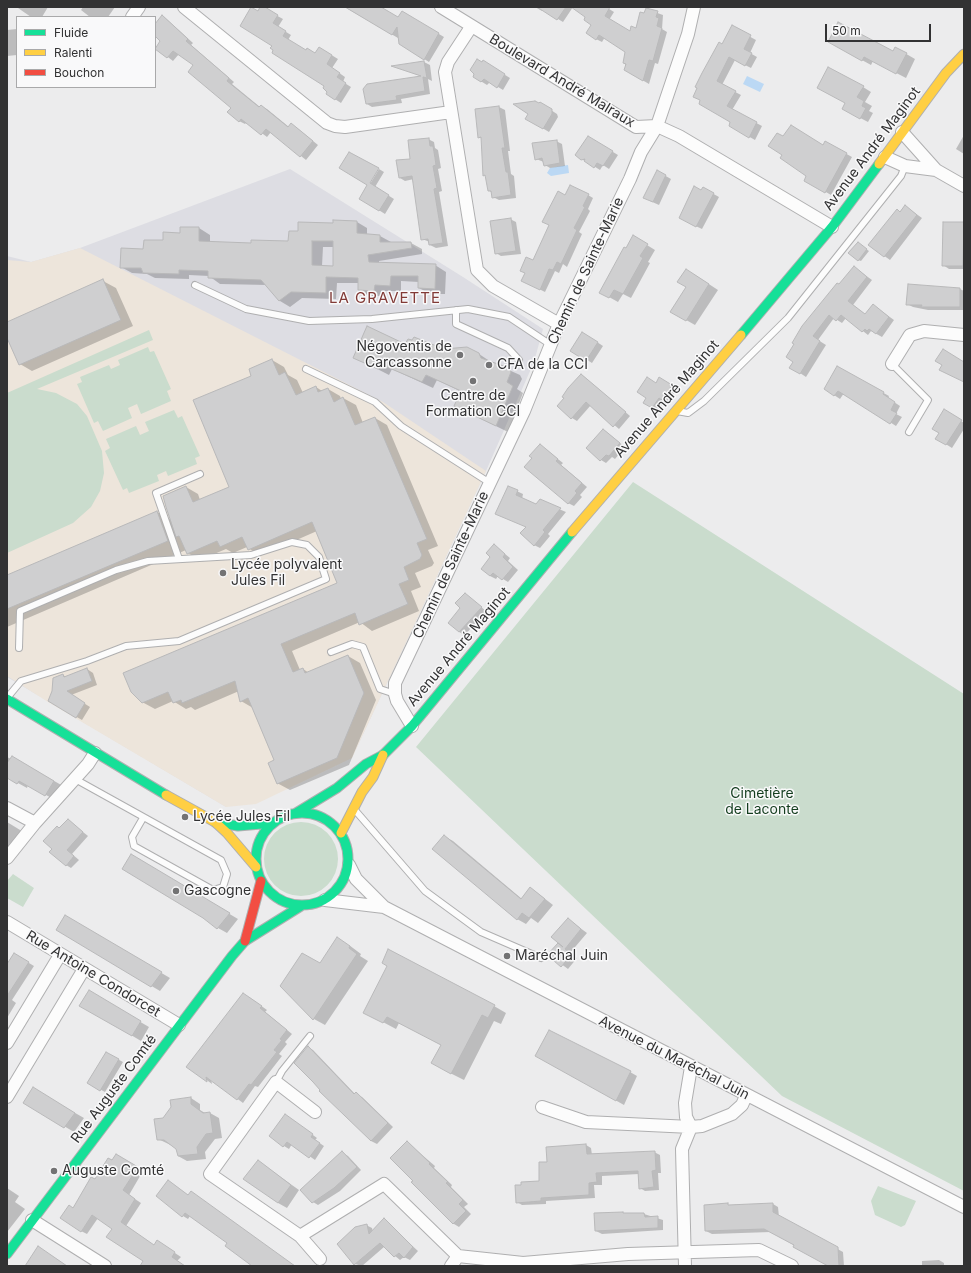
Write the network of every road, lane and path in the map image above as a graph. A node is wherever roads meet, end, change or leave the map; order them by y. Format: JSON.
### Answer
{"nodes":[{"id":1,"x":139,"y":7,"type":"edge"},
{"id":2,"x":184,"y":7,"type":"edge"},
{"id":3,"x":441,"y":7,"type":"edge"},
{"id":4,"x":694,"y":7,"type":"edge"},
{"id":5,"x":133,"y":16,"type":"edge"},
{"id":6,"x":471,"y":27,"type":"junction"},
{"id":7,"x":964,"y":54,"type":"edge"},
{"id":8,"x":451,"y":112,"type":"junction"},
{"id":9,"x":657,"y":126,"type":"junction"},
{"id":10,"x":902,"y":132,"type":"junction"},
{"id":11,"x":920,"y":150,"type":"junction"},
{"id":12,"x":885,"y":157,"type":"junction"},
{"id":13,"x":908,"y":167,"type":"junction"},
{"id":14,"x":936,"y":170,"type":"junction"},
{"id":15,"x":964,"y":186,"type":"edge"},
{"id":16,"x":832,"y":227,"type":"junction"},
{"id":17,"x":195,"y":285,"type":"dead end"},
{"id":18,"x":456,"y":310,"type":"junction"},
{"id":19,"x":559,"y":324,"type":"junction"},
{"id":20,"x":964,"y":335,"type":"edge"},
{"id":21,"x":551,"y":345,"type":"junction"},
{"id":22,"x":519,"y":360,"type":"dead end"},
{"id":23,"x":892,"y":364,"type":"joint"},
{"id":24,"x":306,"y":369,"type":"dead end"},
{"id":25,"x":676,"y":410,"type":"junction"},
{"id":26,"x":909,"y":432,"type":"dead end"},
{"id":27,"x":200,"y":474,"type":"dead end"},
{"id":28,"x":490,"y":483,"type":"junction"},
{"id":29,"x":179,"y":559,"type":"junction"},
{"id":30,"x":19,"y":648,"type":"dead end"},
{"id":31,"x":331,"y":652,"type":"dead end"},
{"id":32,"x":395,"y":694,"type":"junction"},
{"id":33,"x":7,"y":698,"type":"edge"},
{"id":34,"x":412,"y":726,"type":"junction"},
{"id":35,"x":95,"y":753,"type":"junction"},
{"id":36,"x":384,"y":755,"type":"junction"},
{"id":37,"x":75,"y":779,"type":"junction"},
{"id":38,"x":7,"y":808,"type":"edge"},
{"id":39,"x":353,"y":808,"type":"junction"},
{"id":40,"x":296,"y":813,"type":"junction"},
{"id":41,"x":143,"y":818,"type":"junction"},
{"id":42,"x":215,"y":822,"type":"junction"},
{"id":43,"x":35,"y":823,"type":"junction"},
{"id":44,"x":273,"y":823,"type":"junction"},
{"id":45,"x":341,"y":833,"type":"junction"},
{"id":46,"x":7,"y":858,"type":"edge"},
{"id":47,"x":349,"y":865,"type":"junction"},
{"id":48,"x":256,"y":867,"type":"junction"},
{"id":49,"x":261,"y":881,"type":"junction"},
{"id":50,"x":325,"y":900,"type":"junction"},
{"id":51,"x":301,"y":906,"type":"junction"},
{"id":52,"x":384,"y":907,"type":"junction"},
{"id":53,"x":7,"y":922,"type":"edge"},
{"id":54,"x":244,"y":941,"type":"junction"},
{"id":55,"x":60,"y":954,"type":"junction"},
{"id":56,"x":541,"y":958,"type":"dead end"},
{"id":57,"x":84,"y":969,"type":"junction"},
{"id":58,"x":179,"y":1025,"type":"junction"},
{"id":59,"x":310,"y":1036,"type":"dead end"},
{"id":60,"x":7,"y":1043,"type":"edge"},
{"id":61,"x":691,"y":1067,"type":"junction"},
{"id":62,"x":276,"y":1082,"type":"junction"},
{"id":63,"x":746,"y":1096,"type":"junction"},
{"id":64,"x":7,"y":1097,"type":"edge"},
{"id":65,"x":542,"y":1107,"type":"dead end"},
{"id":66,"x":315,"y":1112,"type":"dead end"},
{"id":67,"x":691,"y":1127,"type":"junction"},
{"id":68,"x":964,"y":1207,"type":"edge"},
{"id":69,"x":32,"y":1220,"type":"junction"},
{"id":70,"x":300,"y":1236,"type":"junction"},
{"id":71,"x":684,"y":1253,"type":"junction"},
{"id":72,"x":7,"y":1254,"type":"edge"},
{"id":73,"x":458,"y":1256,"type":"junction"},
{"id":74,"x":320,"y":1259,"type":"dead end"},
{"id":75,"x":569,"y":1262,"type":"edge"},
{"id":76,"x":105,"y":1266,"type":"edge"},
{"id":77,"x":451,"y":1266,"type":"edge"},
{"id":78,"x":685,"y":1266,"type":"edge"},
{"id":79,"x":792,"y":1266,"type":"edge"}],
"edges":[{"from":1,"to":5,"type":"street"},
{"from":2,"to":8,"type":"street"},
{"from":3,"to":6,"type":"street","name":"Boulevard André Malraux"},
{"from":4,"to":9,"type":"street","name":"Chemin de Sainte-Marie"},
{"from":6,"to":8,"type":"street"},
{"from":6,"to":9,"type":"street","name":"Boulevard André Malraux"},
{"from":7,"to":10,"type":"street","name":"Avenue André Maginot"},
{"from":8,"to":19,"type":"street"},
{"from":9,"to":16,"type":"street","name":"Boulevard André Malraux"},
{"from":9,"to":19,"type":"street","name":"Chemin de Sainte-Marie"},
{"from":10,"to":11,"type":"street"},
{"from":10,"to":12,"type":"street","name":"Avenue André Maginot"},
{"from":11,"to":13,"type":"street"},
{"from":11,"to":14,"type":"street"},
{"from":12,"to":13,"type":"street"},
{"from":12,"to":16,"type":"street","name":"Avenue André Maginot"},
{"from":13,"to":14,"type":"street"},
{"from":13,"to":25,"type":"lane"},
{"from":14,"to":15,"type":"street"},
{"from":16,"to":25,"type":"street","name":"Avenue André Maginot"},
{"from":17,"to":18,"type":"lane"},
{"from":18,"to":21,"type":"lane"},
{"from":18,"to":22,"type":"lane"},
{"from":19,"to":21,"type":"street","name":"Chemin de Sainte-Marie"},
{"from":20,"to":23,"type":"street"},
{"from":21,"to":28,"type":"street","name":"Chemin de Sainte-Marie"},
{"from":23,"to":26,"type":"lane"},
{"from":24,"to":28,"type":"lane"},
{"from":25,"to":34,"type":"street","name":"Avenue André Maginot"},
{"from":27,"to":29,"type":"lane"},
{"from":28,"to":32,"type":"street","name":"Chemin de Sainte-Marie"},
{"from":29,"to":30,"type":"lane"},
{"from":29,"to":33,"type":"lane"},
{"from":31,"to":32,"type":"lane"},
{"from":32,"to":34,"type":"street"},
{"from":33,"to":35,"type":"street"},
{"from":34,"to":36,"type":"street","name":"Avenue André Maginot"},
{"from":35,"to":37,"type":"street"},
{"from":35,"to":42,"type":"street"},
{"from":36,"to":39,"type":"street","name":"Avenue André Maginot"},
{"from":36,"to":40,"type":"street","name":"Avenue André Maginot"},
{"from":37,"to":41,"type":"lane"},
{"from":37,"to":43,"type":"street"},
{"from":38,"to":43,"type":"street"},
{"from":39,"to":45,"type":"street","name":"Avenue André Maginot"},
{"from":39,"to":56,"type":"lane"},
{"from":40,"to":44,"type":"street"},
{"from":40,"to":45,"type":"street"},
{"from":41,"to":41,"type":"lane"},
{"from":42,"to":44,"type":"street"},
{"from":42,"to":48,"type":"street"},
{"from":43,"to":46,"type":"street"},
{"from":44,"to":48,"type":"street"},
{"from":45,"to":47,"type":"street"},
{"from":47,"to":50,"type":"street"},
{"from":47,"to":52,"type":"street","name":"Avenue du Maréchal Juin"},
{"from":48,"to":49,"type":"street"},
{"from":49,"to":51,"type":"street"},
{"from":49,"to":54,"type":"street","name":"Rue Auguste Comté"},
{"from":50,"to":51,"type":"street"},
{"from":50,"to":52,"type":"street","name":"Avenue du Maréchal Juin"},
{"from":51,"to":54,"type":"street","name":"Rue Auguste Comté"},
{"from":52,"to":61,"type":"street","name":"Avenue du Maréchal Juin"},
{"from":53,"to":55,"type":"street","name":"Rue Antoine Condorcet"},
{"from":54,"to":58,"type":"street","name":"Rue Auguste Comté"},
{"from":55,"to":57,"type":"street","name":"Rue Antoine Condorcet"},
{"from":55,"to":60,"type":"street"},
{"from":57,"to":58,"type":"street","name":"Rue Antoine Condorcet"},
{"from":57,"to":64,"type":"street"},
{"from":58,"to":69,"type":"street","name":"Rue Auguste Comté"},
{"from":59,"to":62,"type":"lane"},
{"from":61,"to":63,"type":"street","name":"Avenue du Maréchal Juin"},
{"from":61,"to":67,"type":"street"},
{"from":62,"to":66,"type":"street"},
{"from":62,"to":70,"type":"street"},
{"from":63,"to":67,"type":"street"},
{"from":63,"to":68,"type":"street","name":"Avenue du Maréchal Juin"},
{"from":65,"to":67,"type":"street"},
{"from":67,"to":71,"type":"street"},
{"from":69,"to":72,"type":"street","name":"Rue Auguste Comté"},
{"from":69,"to":76,"type":"street"},
{"from":70,"to":73,"type":"street"},
{"from":70,"to":74,"type":"street"},
{"from":71,"to":75,"type":"street"},
{"from":71,"to":78,"type":"street"},
{"from":71,"to":79,"type":"street"},
{"from":73,"to":75,"type":"street"},
{"from":73,"to":77,"type":"street"}]}
